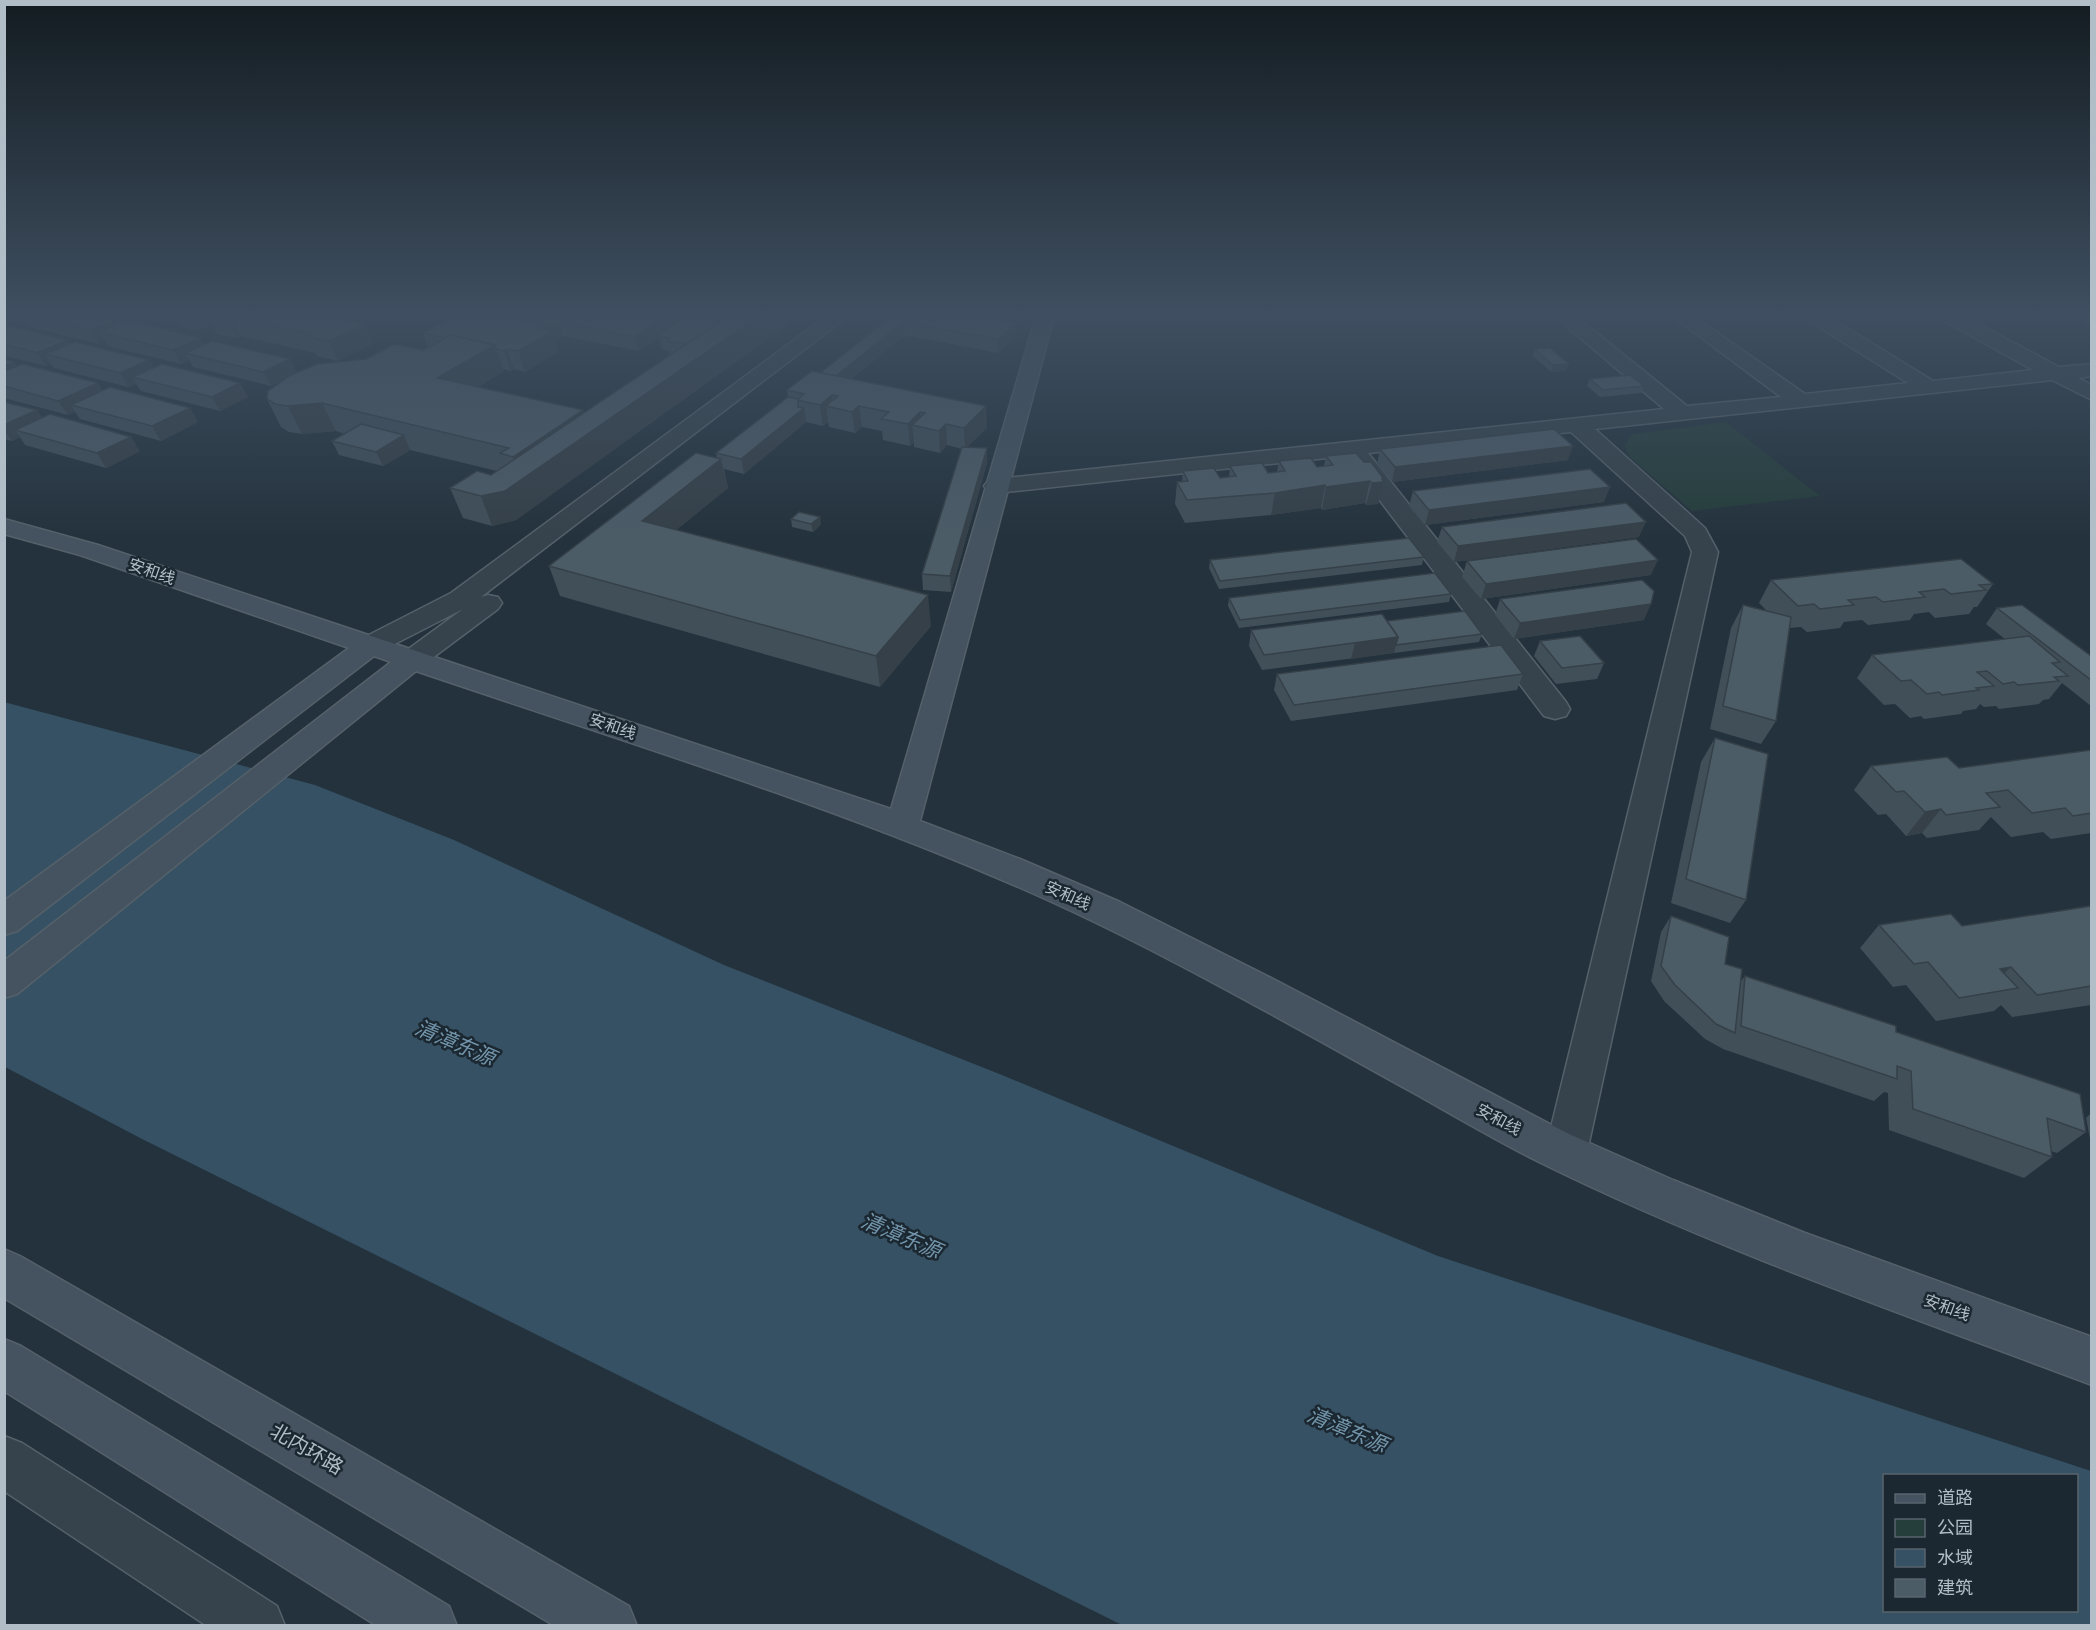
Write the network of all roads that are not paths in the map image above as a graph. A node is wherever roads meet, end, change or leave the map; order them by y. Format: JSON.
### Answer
{"nodes":[{"id":1,"x":741,"y":389,"type":"edge"},
{"id":2,"x":766,"y":389,"type":"edge"},
{"id":3,"x":1024,"y":389,"type":"edge"},
{"id":4,"x":1653,"y":389,"type":"edge"},
{"id":5,"x":1784,"y":389,"type":"edge"},
{"id":6,"x":1910,"y":389,"type":"edge"},
{"id":7,"x":1801,"y":401,"type":"junction"},
{"id":8,"x":1682,"y":413,"type":"junction"},
{"id":9,"x":1577,"y":425,"type":"junction"},
{"id":10,"x":1352,"y":449,"type":"junction"},
{"id":11,"x":996,"y":486,"type":"junction"},
{"id":12,"x":4,"y":526,"type":"edge"},
{"id":13,"x":370,"y":645,"type":"junction"},
{"id":14,"x":413,"y":659,"type":"junction"},
{"id":15,"x":1555,"y":709,"type":"dead end"},
{"id":16,"x":902,"y":827,"type":"junction"},
{"id":17,"x":4,"y":921,"type":"edge"},
{"id":18,"x":4,"y":983,"type":"edge"},
{"id":19,"x":1566,"y":1152,"type":"junction"},
{"id":20,"x":4,"y":1272,"type":"edge"},
{"id":21,"x":2091,"y":1361,"type":"edge"},
{"id":22,"x":4,"y":1363,"type":"edge"},
{"id":23,"x":4,"y":1461,"type":"edge"},
{"id":24,"x":257,"y":1626,"type":"edge"},
{"id":25,"x":429,"y":1626,"type":"edge"},
{"id":26,"x":609,"y":1626,"type":"edge"}],
"edges":[{"from":1,"to":13,"type":"street"},
{"from":2,"to":14,"type":"street"},
{"from":3,"to":11,"type":"main road"},
{"from":4,"to":8,"type":"street"},
{"from":5,"to":7,"type":"street"},
{"from":6,"to":7,"type":"street"},
{"from":7,"to":8,"type":"street"},
{"from":8,"to":9,"type":"street"},
{"from":9,"to":10,"type":"street"},
{"from":9,"to":19,"type":"street"},
{"from":10,"to":11,"type":"street"},
{"from":10,"to":15,"type":"street"},
{"from":11,"to":16,"type":"main road"},
{"from":12,"to":13,"type":"main road","name":"安和线"},
{"from":13,"to":14,"type":"main road","name":"安和线"},
{"from":13,"to":17,"type":"main road"},
{"from":14,"to":16,"type":"main road","name":"安和线"},
{"from":14,"to":18,"type":"main road"},
{"from":16,"to":19,"type":"main road","name":"安和线"},
{"from":19,"to":21,"type":"main road","name":"安和线"},
{"from":20,"to":26,"type":"main road","name":"北内环路"},
{"from":22,"to":25,"type":"main road"},
{"from":23,"to":24,"type":"street"}]}
